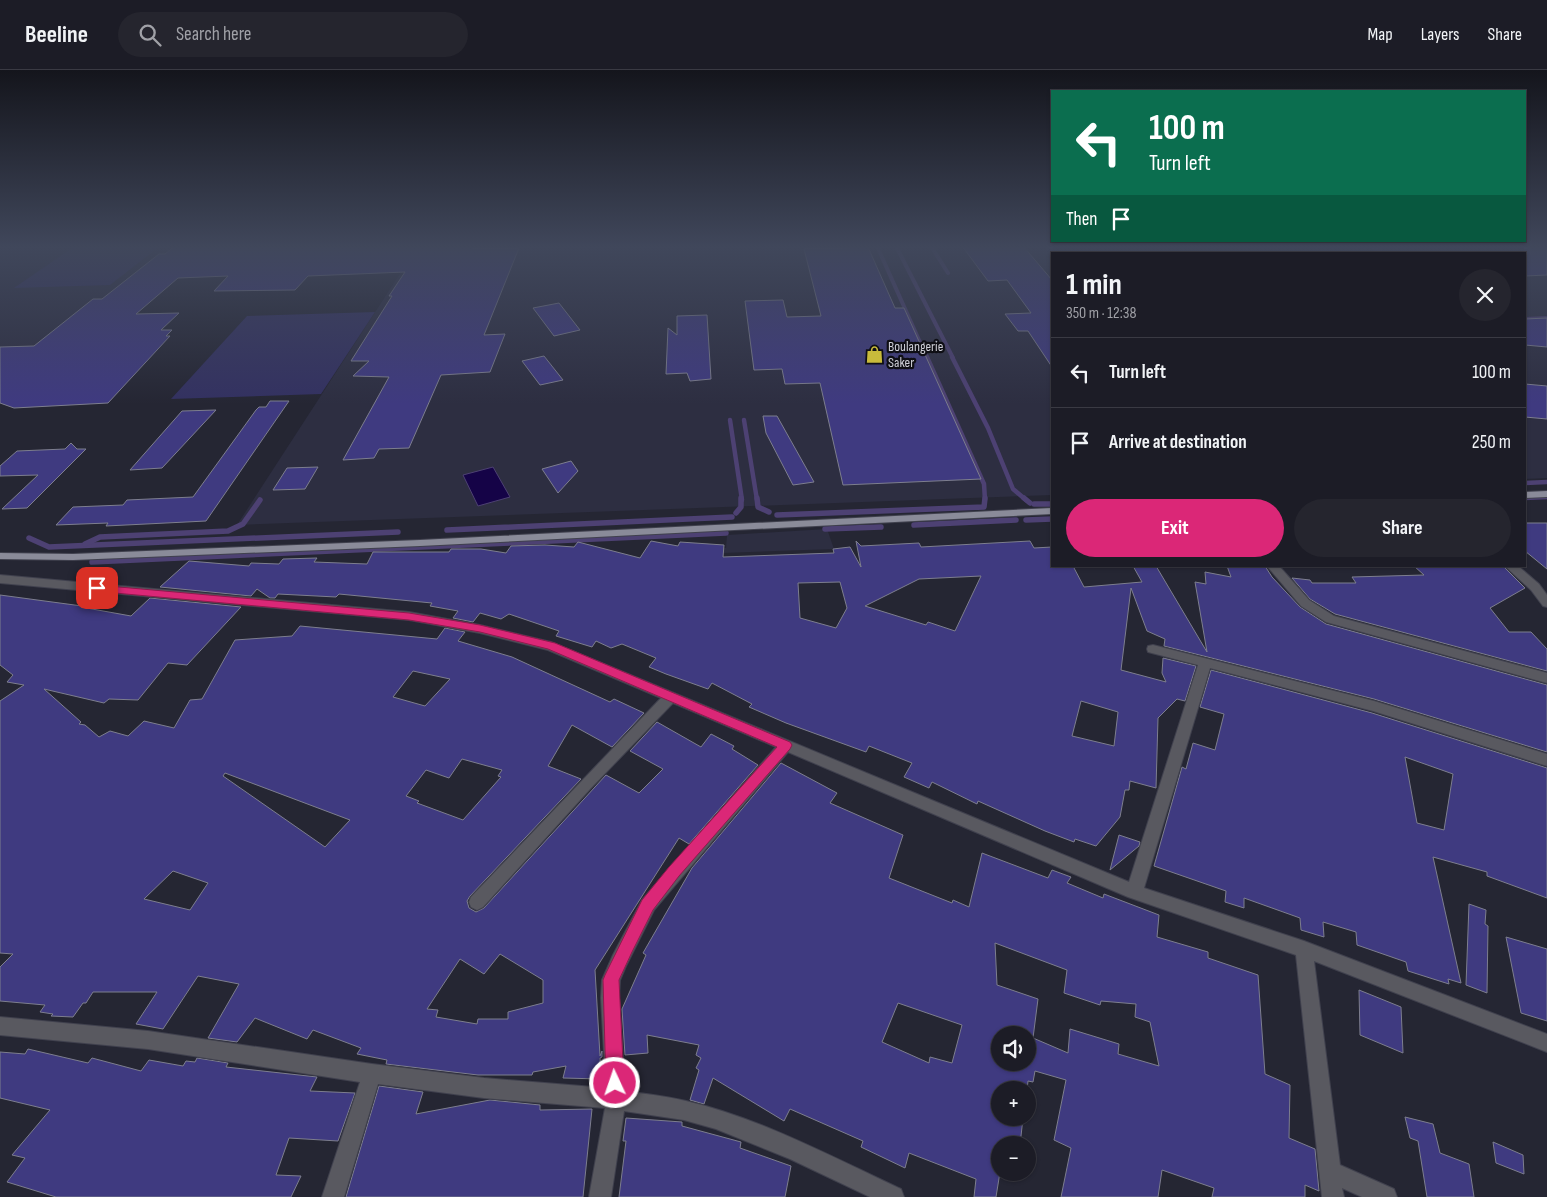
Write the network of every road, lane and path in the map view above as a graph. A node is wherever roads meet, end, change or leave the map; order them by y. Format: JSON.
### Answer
{"nodes":[{"id":1,"x":1547,"y":494,"type":"edge"},
{"id":2,"x":1526,"y":495,"type":"edge"},
{"id":3,"x":1051,"y":511,"type":"edge"},
{"id":4,"x":0,"y":556,"type":"edge"},
{"id":5,"x":34,"y":557,"type":"junction"},
{"id":6,"x":0,"y":563,"type":"edge"},
{"id":7,"x":1274,"y":567,"type":"edge"},
{"id":8,"x":1512,"y":567,"type":"edge"},
{"id":9,"x":0,"y":579,"type":"edge"},
{"id":10,"x":1547,"y":603,"type":"edge"},
{"id":11,"x":1153,"y":649,"type":"dead end"},
{"id":12,"x":1205,"y":664,"type":"junction"},
{"id":13,"x":1547,"y":678,"type":"edge"},
{"id":14,"x":671,"y":696,"type":"junction"},
{"id":15,"x":786,"y":745,"type":"junction"},
{"id":16,"x":1547,"y":760,"type":"edge"},
{"id":17,"x":1134,"y":892,"type":"junction"},
{"id":18,"x":477,"y":902,"type":"dead end"},
{"id":19,"x":1304,"y":950,"type":"junction"},
{"id":20,"x":0,"y":1026,"type":"edge"},
{"id":21,"x":1547,"y":1044,"type":"edge"},
{"id":22,"x":372,"y":1074,"type":"junction"},
{"id":23,"x":616,"y":1100,"type":"junction"},
{"id":24,"x":1330,"y":1171,"type":"junction"},
{"id":25,"x":333,"y":1197,"type":"edge"},
{"id":26,"x":600,"y":1197,"type":"edge"},
{"id":27,"x":893,"y":1197,"type":"edge"},
{"id":28,"x":1333,"y":1197,"type":"edge"},
{"id":29,"x":1386,"y":1197,"type":"edge"}],
"edges":[{"from":1,"to":2,"type":"main road"},
{"from":3,"to":5,"type":"main road"},
{"from":4,"to":5,"type":"main road"},
{"from":5,"to":6,"type":"main road"},
{"from":7,"to":13,"type":"street"},
{"from":8,"to":10,"type":"street"},
{"from":9,"to":14,"type":"street"},
{"from":11,"to":12,"type":"street"},
{"from":12,"to":16,"type":"street"},
{"from":12,"to":17,"type":"street"},
{"from":14,"to":15,"type":"street"},
{"from":14,"to":18,"type":"street"},
{"from":15,"to":17,"type":"street"},
{"from":15,"to":23,"type":"street"},
{"from":17,"to":19,"type":"street"},
{"from":19,"to":21,"type":"street"},
{"from":19,"to":24,"type":"street"},
{"from":20,"to":22,"type":"street"},
{"from":22,"to":23,"type":"street"},
{"from":22,"to":25,"type":"street"},
{"from":23,"to":26,"type":"street"},
{"from":23,"to":27,"type":"street"},
{"from":24,"to":28,"type":"street"},
{"from":24,"to":29,"type":"street"}]}
